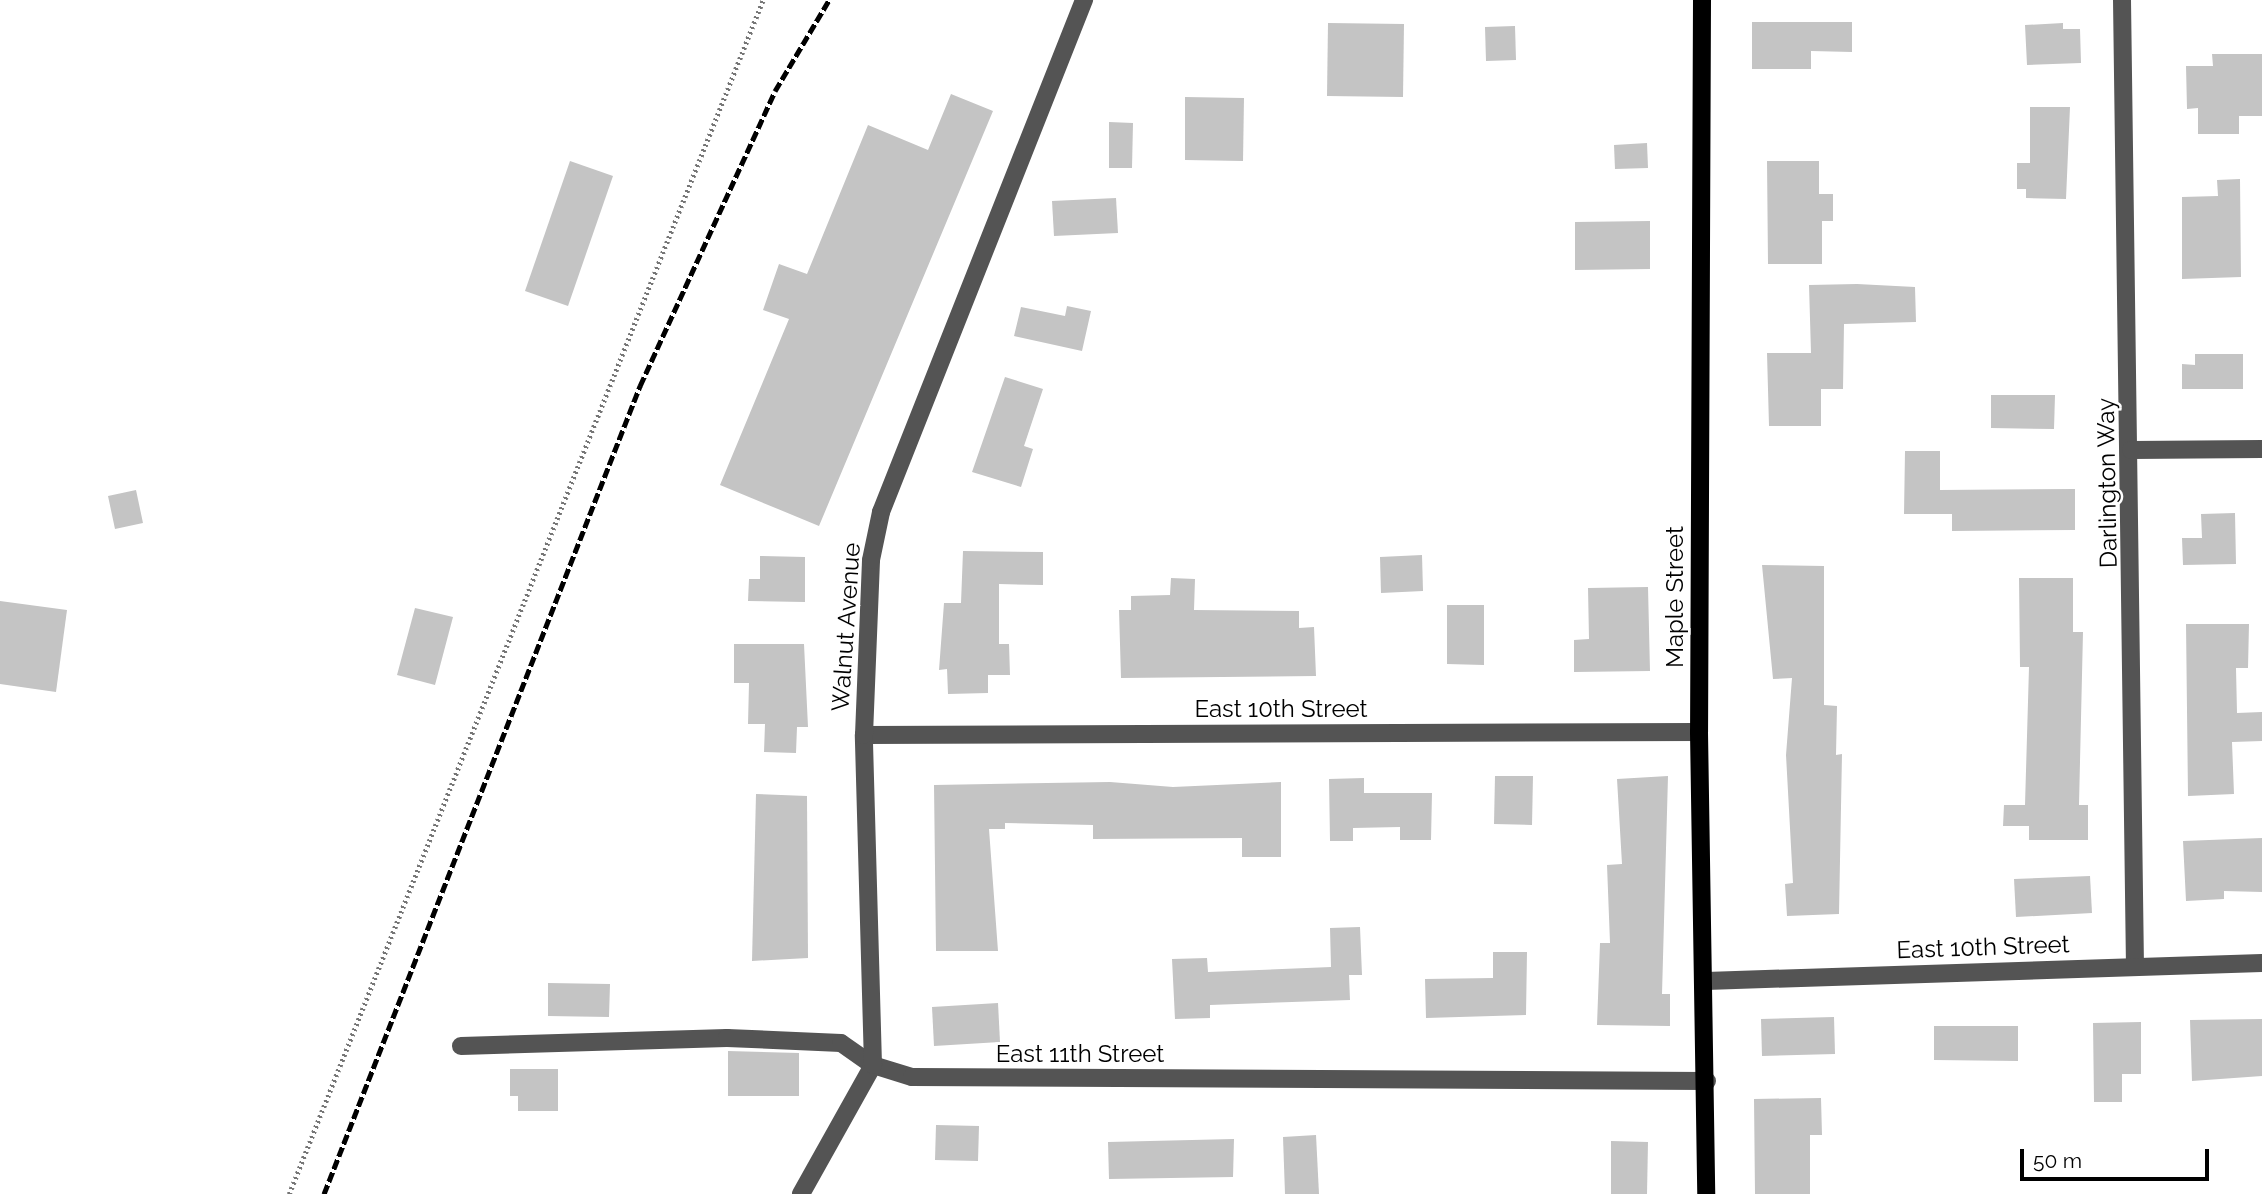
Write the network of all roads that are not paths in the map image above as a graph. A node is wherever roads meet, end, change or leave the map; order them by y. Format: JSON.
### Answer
{"nodes":[{"id":1,"x":1084,"y":0,"type":"edge"},
{"id":2,"x":1702,"y":0,"type":"edge"},
{"id":3,"x":2122,"y":0,"type":"edge"},
{"id":4,"x":2262,"y":449,"type":"edge"},
{"id":5,"x":2132,"y":450,"type":"junction"},
{"id":6,"x":1699,"y":732,"type":"junction"},
{"id":7,"x":864,"y":735,"type":"junction"},
{"id":8,"x":2262,"y":963,"type":"edge"},
{"id":9,"x":2135,"y":966,"type":"junction"},
{"id":10,"x":1706,"y":981,"type":"junction"},
{"id":11,"x":461,"y":1046,"type":"dead end"},
{"id":12,"x":873,"y":1065,"type":"junction"},
{"id":13,"x":1707,"y":1081,"type":"junction"},
{"id":14,"x":801,"y":1194,"type":"edge"},
{"id":15,"x":1706,"y":1194,"type":"edge"}],
"edges":[{"from":1,"to":7,"type":"street","name":"Walnut Avenue"},
{"from":2,"to":6,"type":"main road","name":"Maple Street"},
{"from":3,"to":5,"type":"street","name":"Darlington Way"},
{"from":4,"to":5,"type":"street"},
{"from":5,"to":9,"type":"street","name":"Darlington Way"},
{"from":6,"to":7,"type":"street","name":"East 10th Street"},
{"from":6,"to":10,"type":"main road","name":"Maple Street"},
{"from":7,"to":12,"type":"street","name":"Walnut Avenue"},
{"from":8,"to":9,"type":"street","name":"East 10th Street"},
{"from":9,"to":10,"type":"street","name":"East 10th Street"},
{"from":10,"to":13,"type":"main road","name":"Maple Street"},
{"from":11,"to":12,"type":"street","name":"East 11th Street"},
{"from":12,"to":13,"type":"street","name":"East 11th Street"},
{"from":12,"to":14,"type":"street"},
{"from":13,"to":15,"type":"main road","name":"Maple Street"}]}
